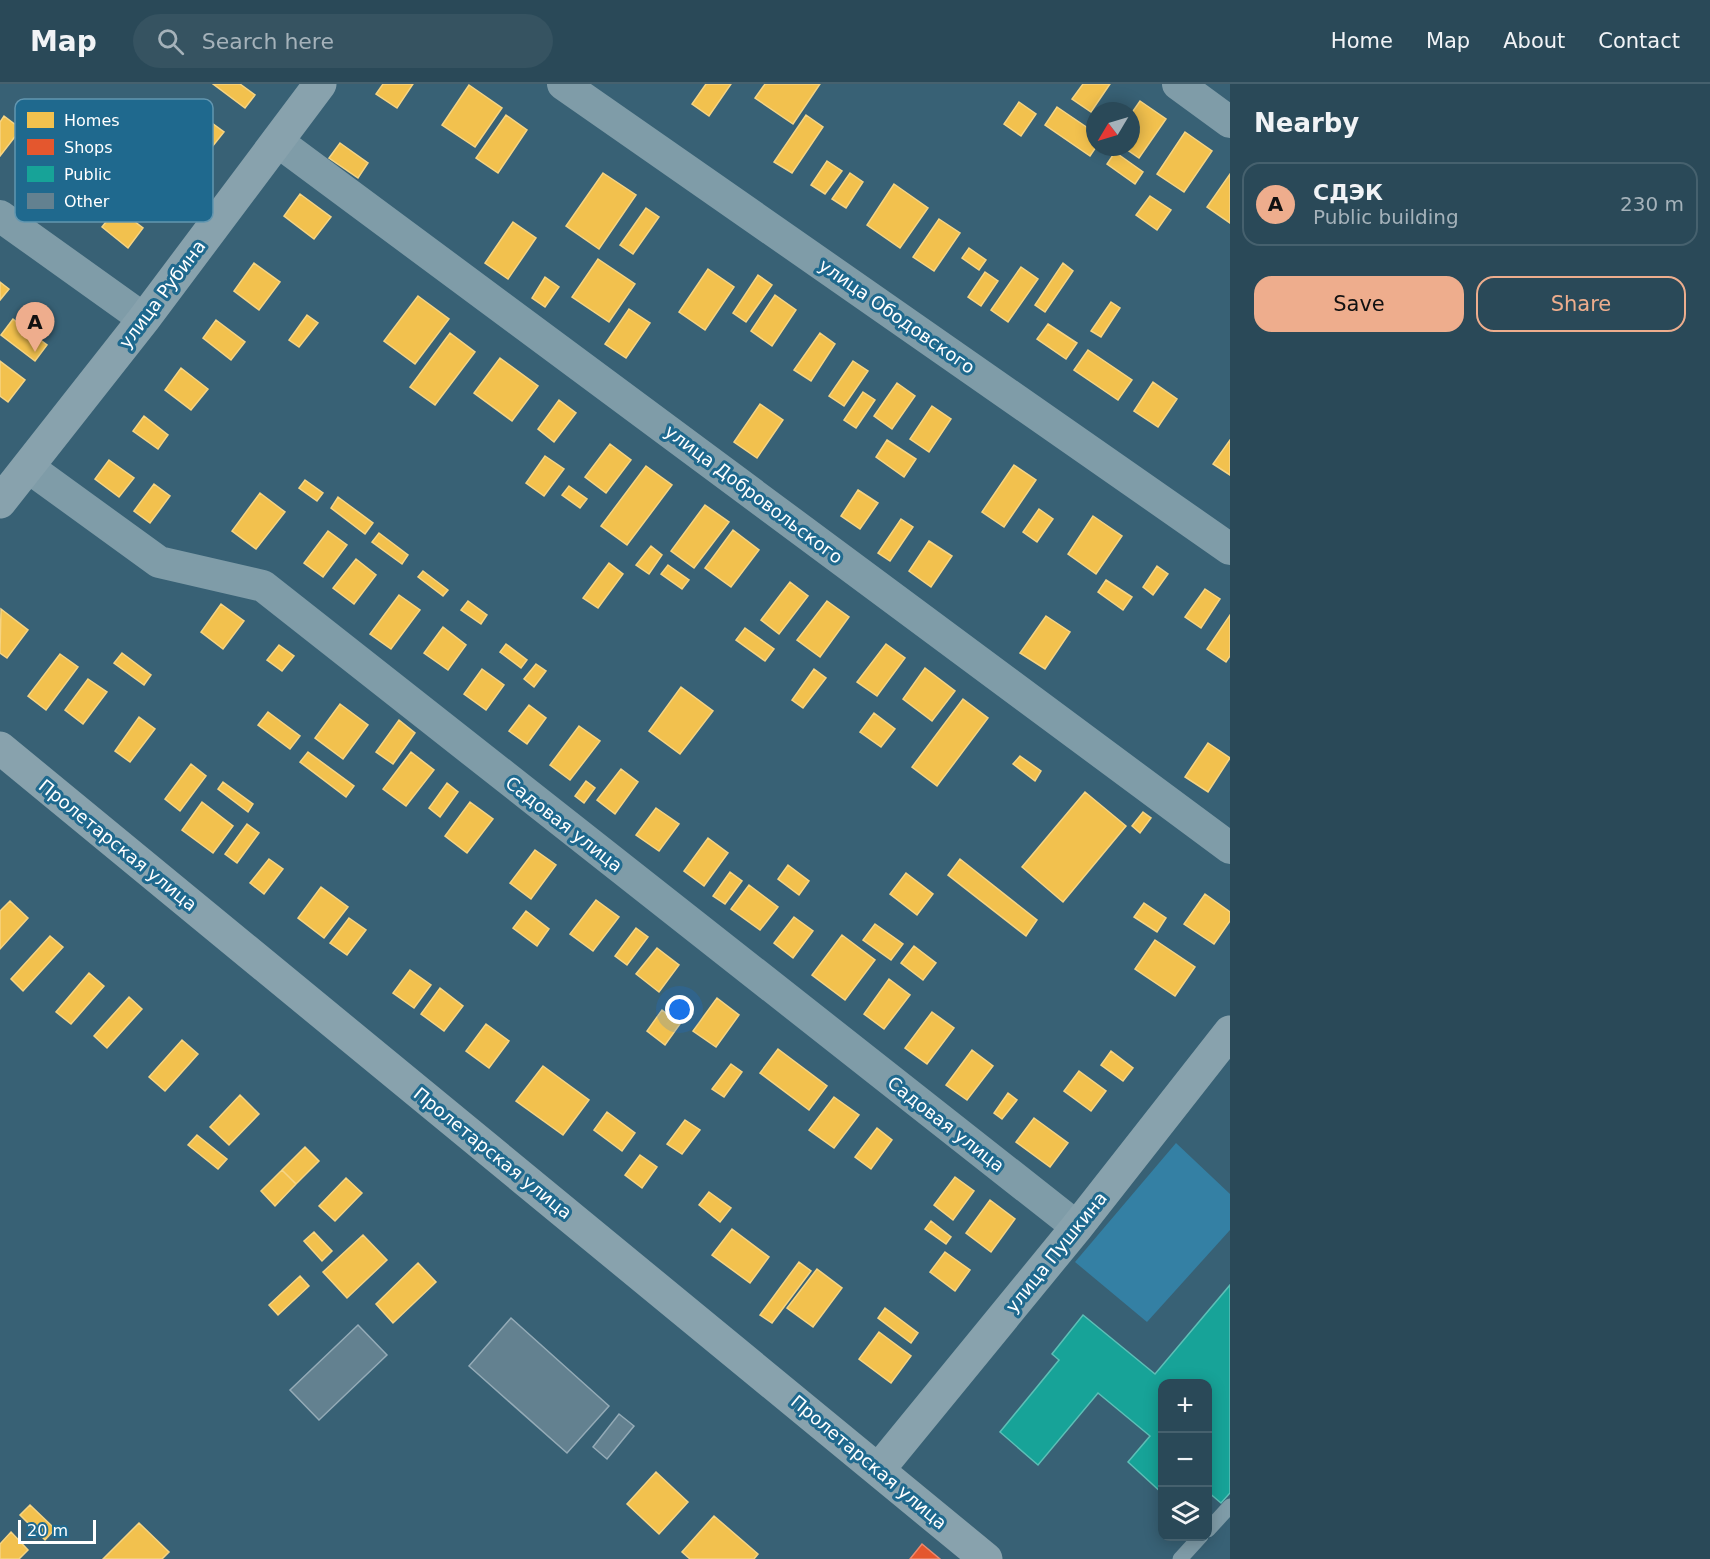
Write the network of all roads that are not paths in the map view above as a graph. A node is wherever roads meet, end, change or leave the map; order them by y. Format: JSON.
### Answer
{"nodes":[{"id":1,"x":320,"y":84,"type":"edge"},
{"id":2,"x":563,"y":84,"type":"edge"},
{"id":3,"x":1178,"y":84,"type":"edge"},
{"id":4,"x":1230,"y":122,"type":"edge"},
{"id":5,"x":278,"y":141,"type":"junction"},
{"id":6,"x":0,"y":216,"type":"edge"},
{"id":7,"x":144,"y":320,"type":"junction"},
{"id":8,"x":28,"y":467,"type":"junction"},
{"id":9,"x":0,"y":502,"type":"edge"},
{"id":10,"x":1230,"y":549,"type":"edge"},
{"id":11,"x":0,"y":748,"type":"edge"},
{"id":12,"x":1230,"y":848,"type":"edge"},
{"id":13,"x":1230,"y":1032,"type":"edge"},
{"id":14,"x":1077,"y":1227,"type":"junction"},
{"id":15,"x":879,"y":1469,"type":"junction"},
{"id":16,"x":1230,"y":1506,"type":"edge"},
{"id":17,"x":1212,"y":1526,"type":"edge"},
{"id":18,"x":1196,"y":1541,"type":"edge"},
{"id":19,"x":986,"y":1559,"type":"edge"},
{"id":20,"x":1180,"y":1559,"type":"edge"}],
"edges":[{"from":1,"to":5,"type":"street","name":"улица Рубина"},
{"from":2,"to":10,"type":"street","name":"улица Ободовского"},
{"from":3,"to":4,"type":"street"},
{"from":5,"to":7,"type":"street","name":"улица Рубина"},
{"from":5,"to":12,"type":"street","name":"улица Добровольского"},
{"from":6,"to":7,"type":"street"},
{"from":7,"to":8,"type":"street","name":"улица Рубина"},
{"from":8,"to":9,"type":"street","name":"улица Рубина"},
{"from":8,"to":14,"type":"street","name":"Садовая улица"},
{"from":11,"to":15,"type":"street","name":"Пролетарская улица"},
{"from":13,"to":14,"type":"street","name":"улица Пушкина"},
{"from":14,"to":15,"type":"street","name":"улица Пушкина"},
{"from":15,"to":19,"type":"street","name":"Пролетарская улица"},
{"from":16,"to":17,"type":"lane"},
{"from":18,"to":20,"type":"lane"}]}
